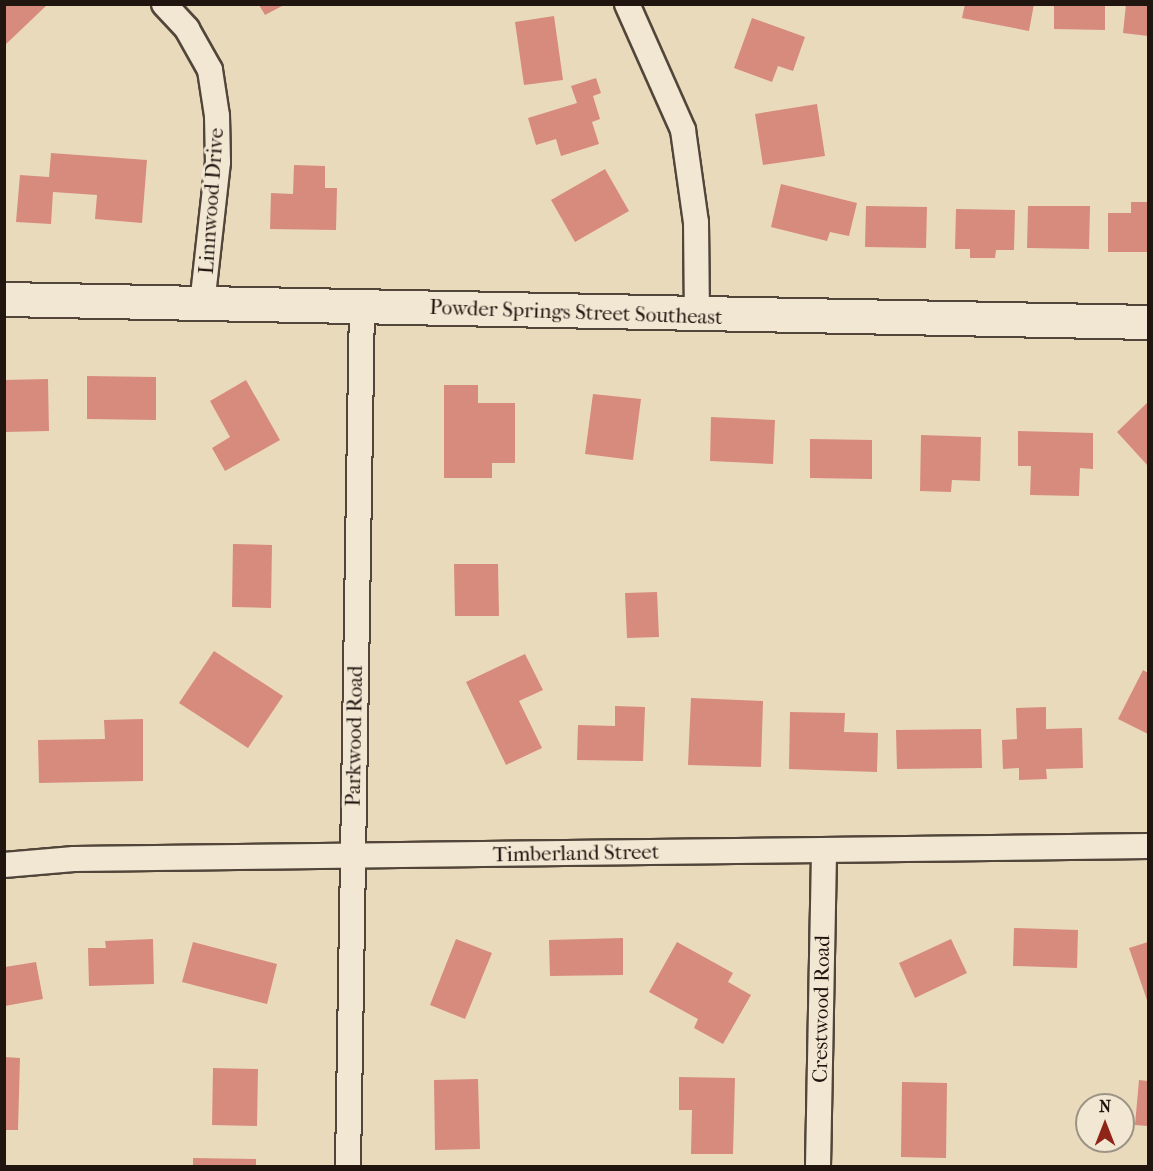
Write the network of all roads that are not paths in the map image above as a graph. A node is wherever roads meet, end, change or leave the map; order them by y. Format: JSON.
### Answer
{"nodes":[{"id":1,"x":164,"y":4,"type":"edge"},
{"id":2,"x":627,"y":4,"type":"edge"},
{"id":3,"x":4,"y":299,"type":"edge"},
{"id":4,"x":202,"y":305,"type":"junction"},
{"id":5,"x":362,"y":306,"type":"junction"},
{"id":6,"x":697,"y":315,"type":"junction"},
{"id":7,"x":1149,"y":322,"type":"edge"},
{"id":8,"x":1149,"y":846,"type":"edge"},
{"id":9,"x":824,"y":851,"type":"junction"},
{"id":10,"x":352,"y":855,"type":"junction"},
{"id":11,"x":4,"y":865,"type":"edge"},
{"id":12,"x":348,"y":1167,"type":"edge"},
{"id":13,"x":818,"y":1167,"type":"edge"}],
"edges":[{"from":1,"to":4,"type":"street","name":"Linnwood Drive"},
{"from":2,"to":6,"type":"street"},
{"from":3,"to":4,"type":"street","name":"Powder Springs Street Southeast"},
{"from":4,"to":5,"type":"street","name":"Powder Springs Street Southeast"},
{"from":5,"to":6,"type":"street","name":"Powder Springs Street Southeast"},
{"from":5,"to":10,"type":"street","name":"Parkwood Road"},
{"from":6,"to":7,"type":"street","name":"Powder Springs Street Southeast"},
{"from":8,"to":9,"type":"street","name":"Timberland Street"},
{"from":9,"to":10,"type":"street","name":"Timberland Street"},
{"from":9,"to":13,"type":"street","name":"Crestwood Road"},
{"from":10,"to":11,"type":"street","name":"Timberland Street"},
{"from":10,"to":12,"type":"street","name":"Parkwood Road"}]}
